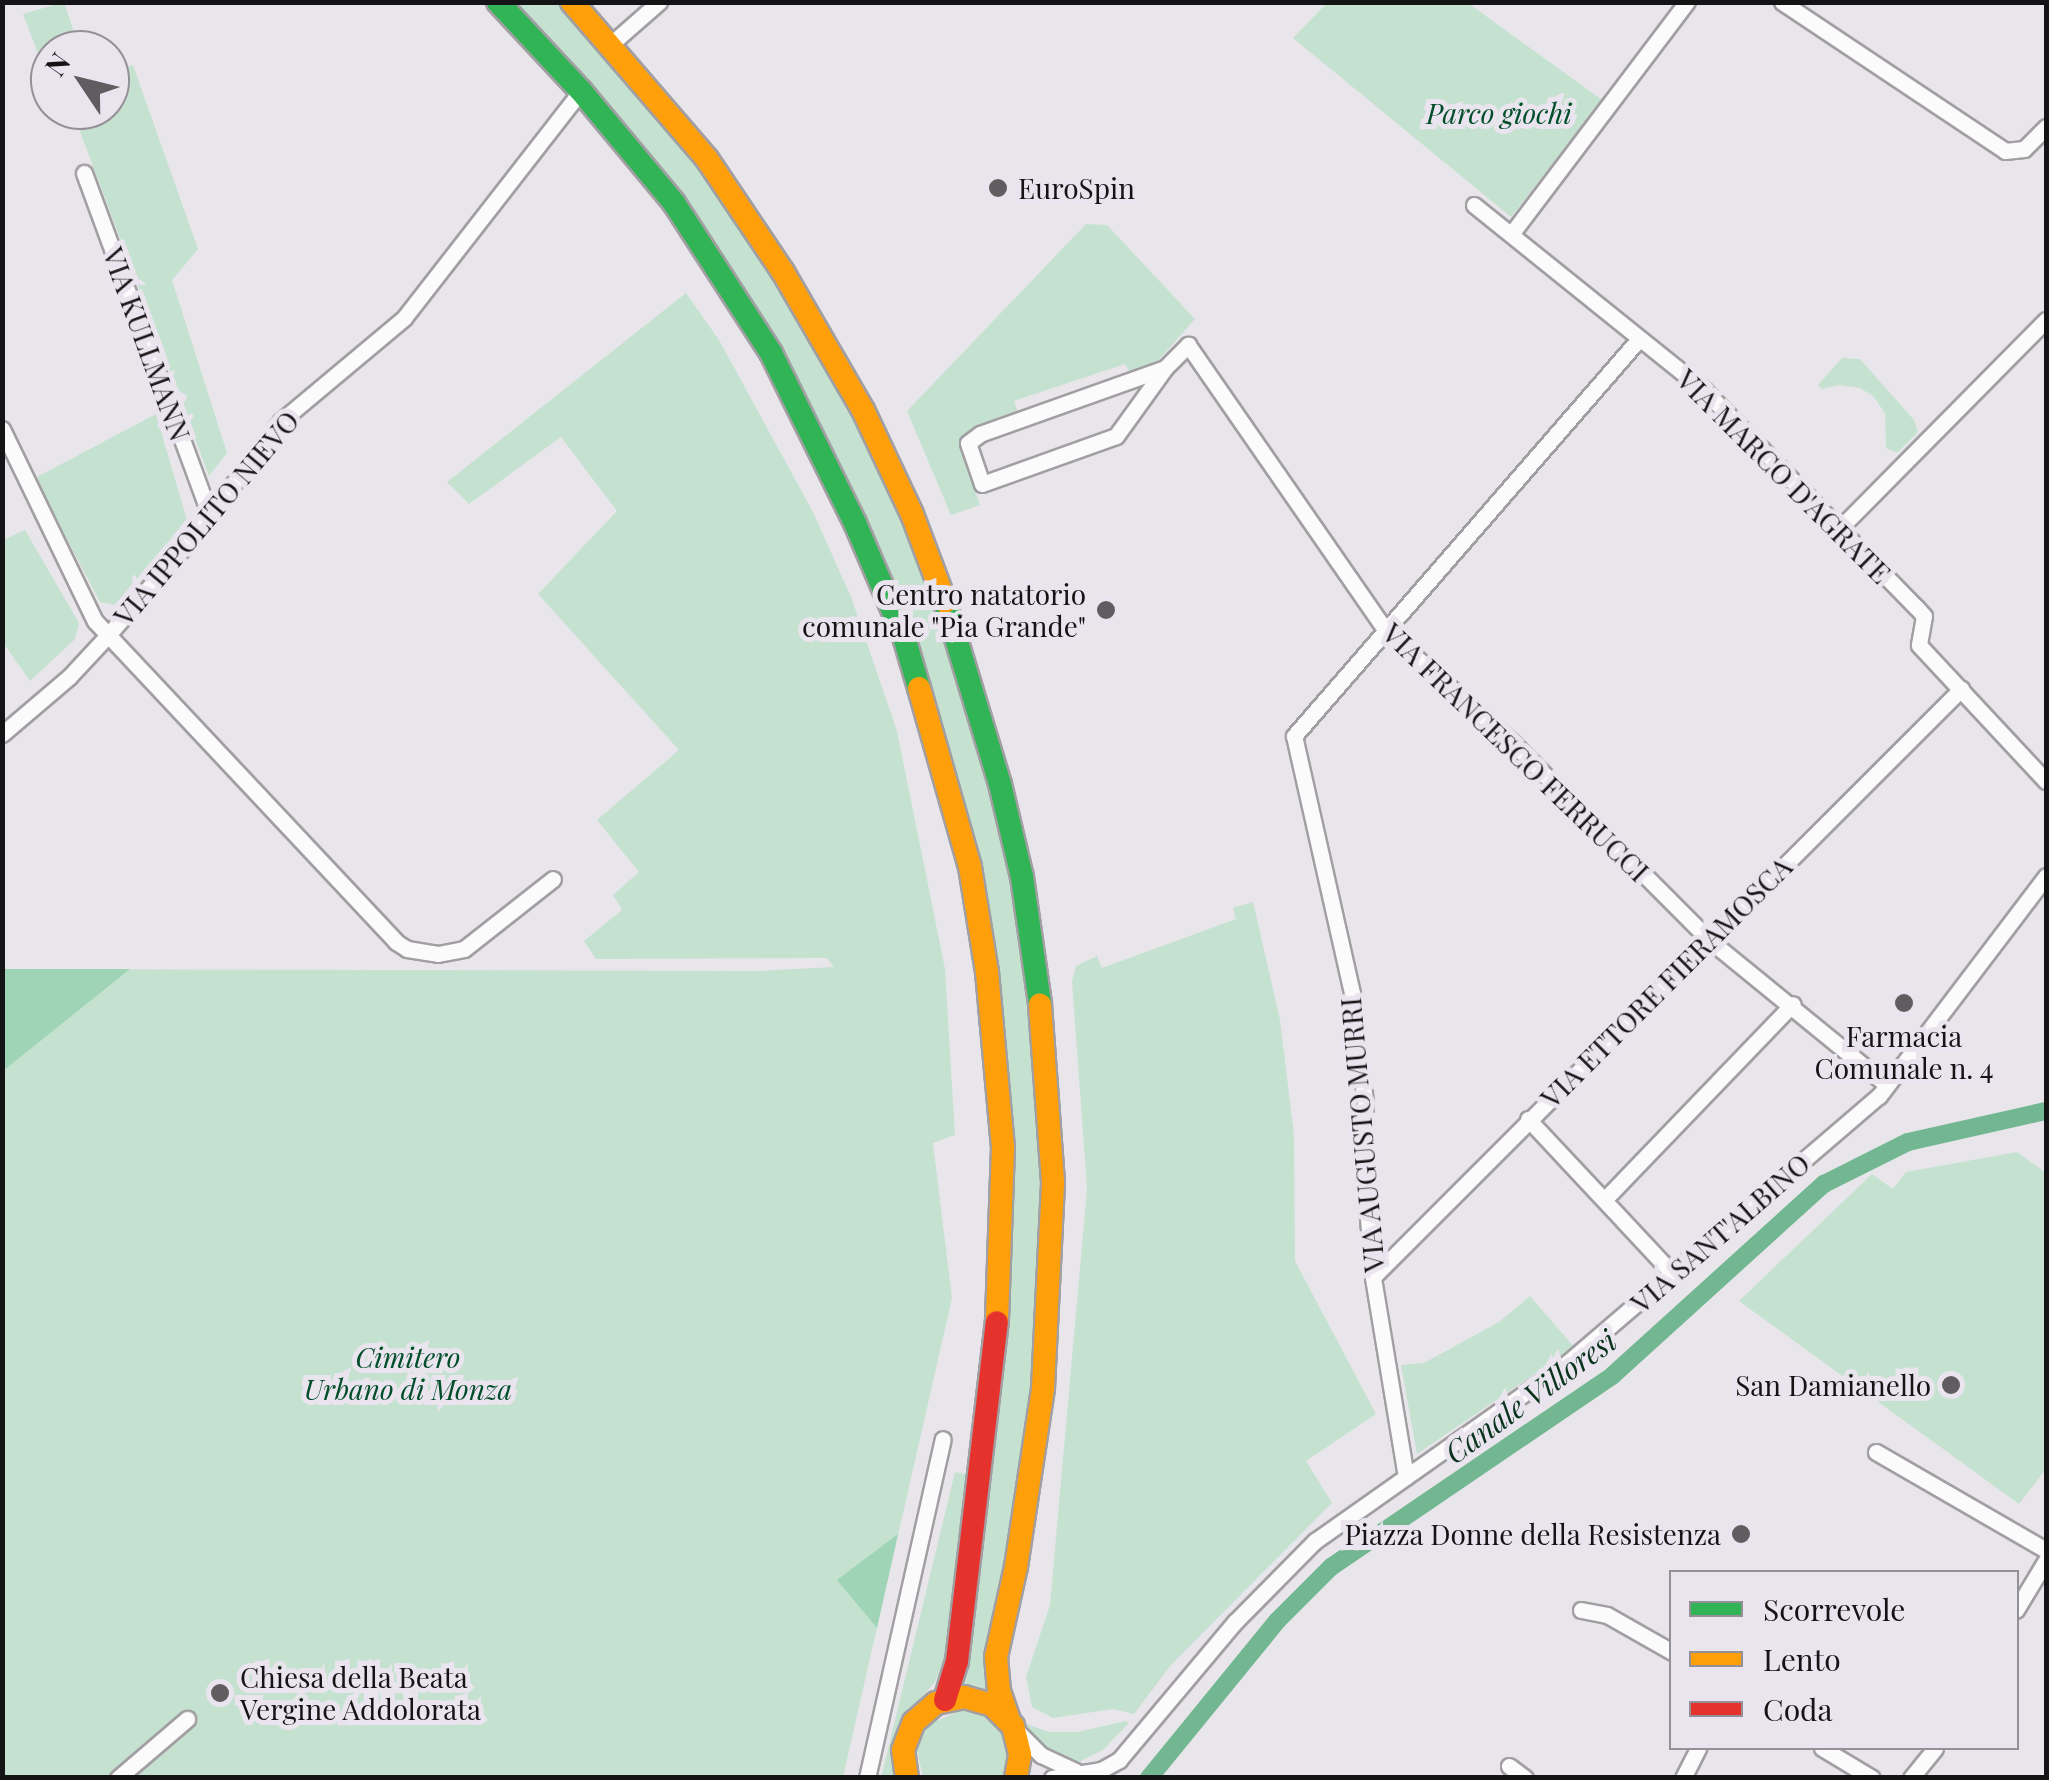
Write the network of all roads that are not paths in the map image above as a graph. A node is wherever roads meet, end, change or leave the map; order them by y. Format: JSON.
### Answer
{"nodes":[{"id":1,"x":498,"y":2,"type":"edge"},
{"id":2,"x":572,"y":2,"type":"edge"},
{"id":3,"x":630,"y":2,"type":"edge"},
{"id":4,"x":658,"y":2,"type":"edge"},
{"id":5,"x":1687,"y":2,"type":"edge"},
{"id":6,"x":1782,"y":2,"type":"edge"},
{"id":7,"x":643,"y":16,"type":"junction"},
{"id":8,"x":611,"y":44,"type":"junction"},
{"id":9,"x":581,"y":91,"type":"junction"},
{"id":10,"x":2046,"y":127,"type":"edge"},
{"id":11,"x":84,"y":172,"type":"dead end"},
{"id":12,"x":1474,"y":205,"type":"dead end"},
{"id":13,"x":1512,"y":234,"type":"junction"},
{"id":14,"x":2046,"y":320,"type":"edge"},
{"id":15,"x":1639,"y":339,"type":"junction"},
{"id":16,"x":1165,"y":368,"type":"junction"},
{"id":17,"x":2,"y":429,"type":"edge"},
{"id":18,"x":210,"y":514,"type":"junction"},
{"id":19,"x":1839,"y":529,"type":"junction"},
{"id":20,"x":1386,"y":631,"type":"junction"},
{"id":21,"x":109,"y":634,"type":"junction"},
{"id":22,"x":1961,"y":689,"type":"junction"},
{"id":23,"x":2,"y":734,"type":"edge"},
{"id":24,"x":2046,"y":781,"type":"edge"},
{"id":25,"x":2046,"y":876,"type":"edge"},
{"id":26,"x":554,"y":879,"type":"dead end"},
{"id":27,"x":1708,"y":938,"type":"junction"},
{"id":28,"x":1793,"y":1004,"type":"junction"},
{"id":29,"x":1886,"y":1084,"type":"junction"},
{"id":30,"x":1528,"y":1119,"type":"junction"},
{"id":31,"x":1606,"y":1198,"type":"junction"},
{"id":32,"x":1674,"y":1274,"type":"junction"},
{"id":33,"x":1373,"y":1276,"type":"junction"},
{"id":34,"x":944,"y":1439,"type":"dead end"},
{"id":35,"x":1876,"y":1452,"type":"dead end"},
{"id":36,"x":1406,"y":1477,"type":"junction"},
{"id":37,"x":2046,"y":1550,"type":"edge"},
{"id":38,"x":2046,"y":1560,"type":"edge"},
{"id":39,"x":2019,"y":1605,"type":"edge"},
{"id":40,"x":1581,"y":1610,"type":"dead end"},
{"id":41,"x":1669,"y":1650,"type":"edge"},
{"id":42,"x":945,"y":1700,"type":"junction"},
{"id":43,"x":187,"y":1719,"type":"dead end"},
{"id":44,"x":1011,"y":1723,"type":"junction"},
{"id":45,"x":1697,"y":1750,"type":"edge"},
{"id":46,"x":1825,"y":1750,"type":"edge"},
{"id":47,"x":1932,"y":1750,"type":"edge"},
{"id":48,"x":1509,"y":1766,"type":"dead end"},
{"id":49,"x":1079,"y":1771,"type":"junction"},
{"id":50,"x":118,"y":1778,"type":"edge"},
{"id":51,"x":867,"y":1778,"type":"edge"},
{"id":52,"x":907,"y":1778,"type":"edge"},
{"id":53,"x":1016,"y":1778,"type":"edge"},
{"id":54,"x":1052,"y":1778,"type":"edge"},
{"id":55,"x":1525,"y":1778,"type":"edge"},
{"id":56,"x":1683,"y":1778,"type":"edge"},
{"id":57,"x":1872,"y":1778,"type":"edge"},
{"id":58,"x":1911,"y":1778,"type":"edge"}],
"edges":[{"from":1,"to":9,"type":"main road"},
{"from":2,"to":8,"type":"main road"},
{"from":3,"to":7,"type":"street"},
{"from":4,"to":7,"type":"street"},
{"from":5,"to":13,"type":"street"},
{"from":6,"to":10,"type":"street"},
{"from":7,"to":8,"type":"street"},
{"from":8,"to":44,"type":"main road"},
{"from":9,"to":18,"type":"street","name":"VIA IPPOLITO NIEVO"},
{"from":9,"to":42,"type":"main road"},
{"from":11,"to":18,"type":"street","name":"VIA KULLMANN"},
{"from":12,"to":13,"type":"street","name":"VIA MARCO D'AGRATE"},
{"from":13,"to":15,"type":"street","name":"VIA MARCO D'AGRATE"},
{"from":14,"to":19,"type":"street"},
{"from":15,"to":19,"type":"street","name":"VIA MARCO D'AGRATE"},
{"from":15,"to":20,"type":"street"},
{"from":16,"to":16,"type":"street","name":"VIA FRANCESCO FERRUCCI"},
{"from":16,"to":20,"type":"street","name":"VIA FRANCESCO FERRUCCI"},
{"from":17,"to":21,"type":"street"},
{"from":18,"to":21,"type":"street","name":"VIA IPPOLITO NIEVO"},
{"from":19,"to":22,"type":"street","name":"VIA MARCO D'AGRATE"},
{"from":20,"to":27,"type":"street","name":"VIA FRANCESCO FERRUCCI"},
{"from":20,"to":33,"type":"street","name":"VIA AUGUSTO MURRI"},
{"from":21,"to":23,"type":"street","name":"VIA IPPOLITO NIEVO"},
{"from":21,"to":26,"type":"street","name":"VIA IPPOLITO NIEVO"},
{"from":22,"to":24,"type":"street","name":"VIA MARCO D'AGRATE"},
{"from":22,"to":27,"type":"street","name":"VIA ETTORE FIERAMOSCA"},
{"from":25,"to":29,"type":"street","name":"VIA SANT'ALBINO"},
{"from":27,"to":28,"type":"street","name":"VIA FRANCESCO FERRUCCI"},
{"from":27,"to":30,"type":"street","name":"VIA ETTORE FIERAMOSCA"},
{"from":28,"to":29,"type":"street","name":"VIA FRANCESCO FERRUCCI"},
{"from":28,"to":31,"type":"street"},
{"from":29,"to":32,"type":"street","name":"VIA SANT'ALBINO"},
{"from":30,"to":31,"type":"street"},
{"from":30,"to":33,"type":"street","name":"VIA ETTORE FIERAMOSCA"},
{"from":31,"to":32,"type":"street"},
{"from":32,"to":36,"type":"street","name":"VIA SANT'ALBINO"},
{"from":33,"to":36,"type":"street","name":"VIA AUGUSTO MURRI"},
{"from":34,"to":51,"type":"street"},
{"from":35,"to":37,"type":"street"},
{"from":36,"to":49,"type":"street","name":"VIA SANT'ALBINO"},
{"from":38,"to":39,"type":"street"},
{"from":40,"to":41,"type":"street"},
{"from":42,"to":44,"type":"main road"},
{"from":42,"to":52,"type":"main road"},
{"from":43,"to":50,"type":"street"},
{"from":44,"to":49,"type":"street"},
{"from":44,"to":53,"type":"main road"},
{"from":45,"to":56,"type":"street"},
{"from":46,"to":57,"type":"street"},
{"from":47,"to":58,"type":"street"},
{"from":48,"to":55,"type":"street"},
{"from":49,"to":54,"type":"street","name":"VIA SANT'ALBINO"}]}
